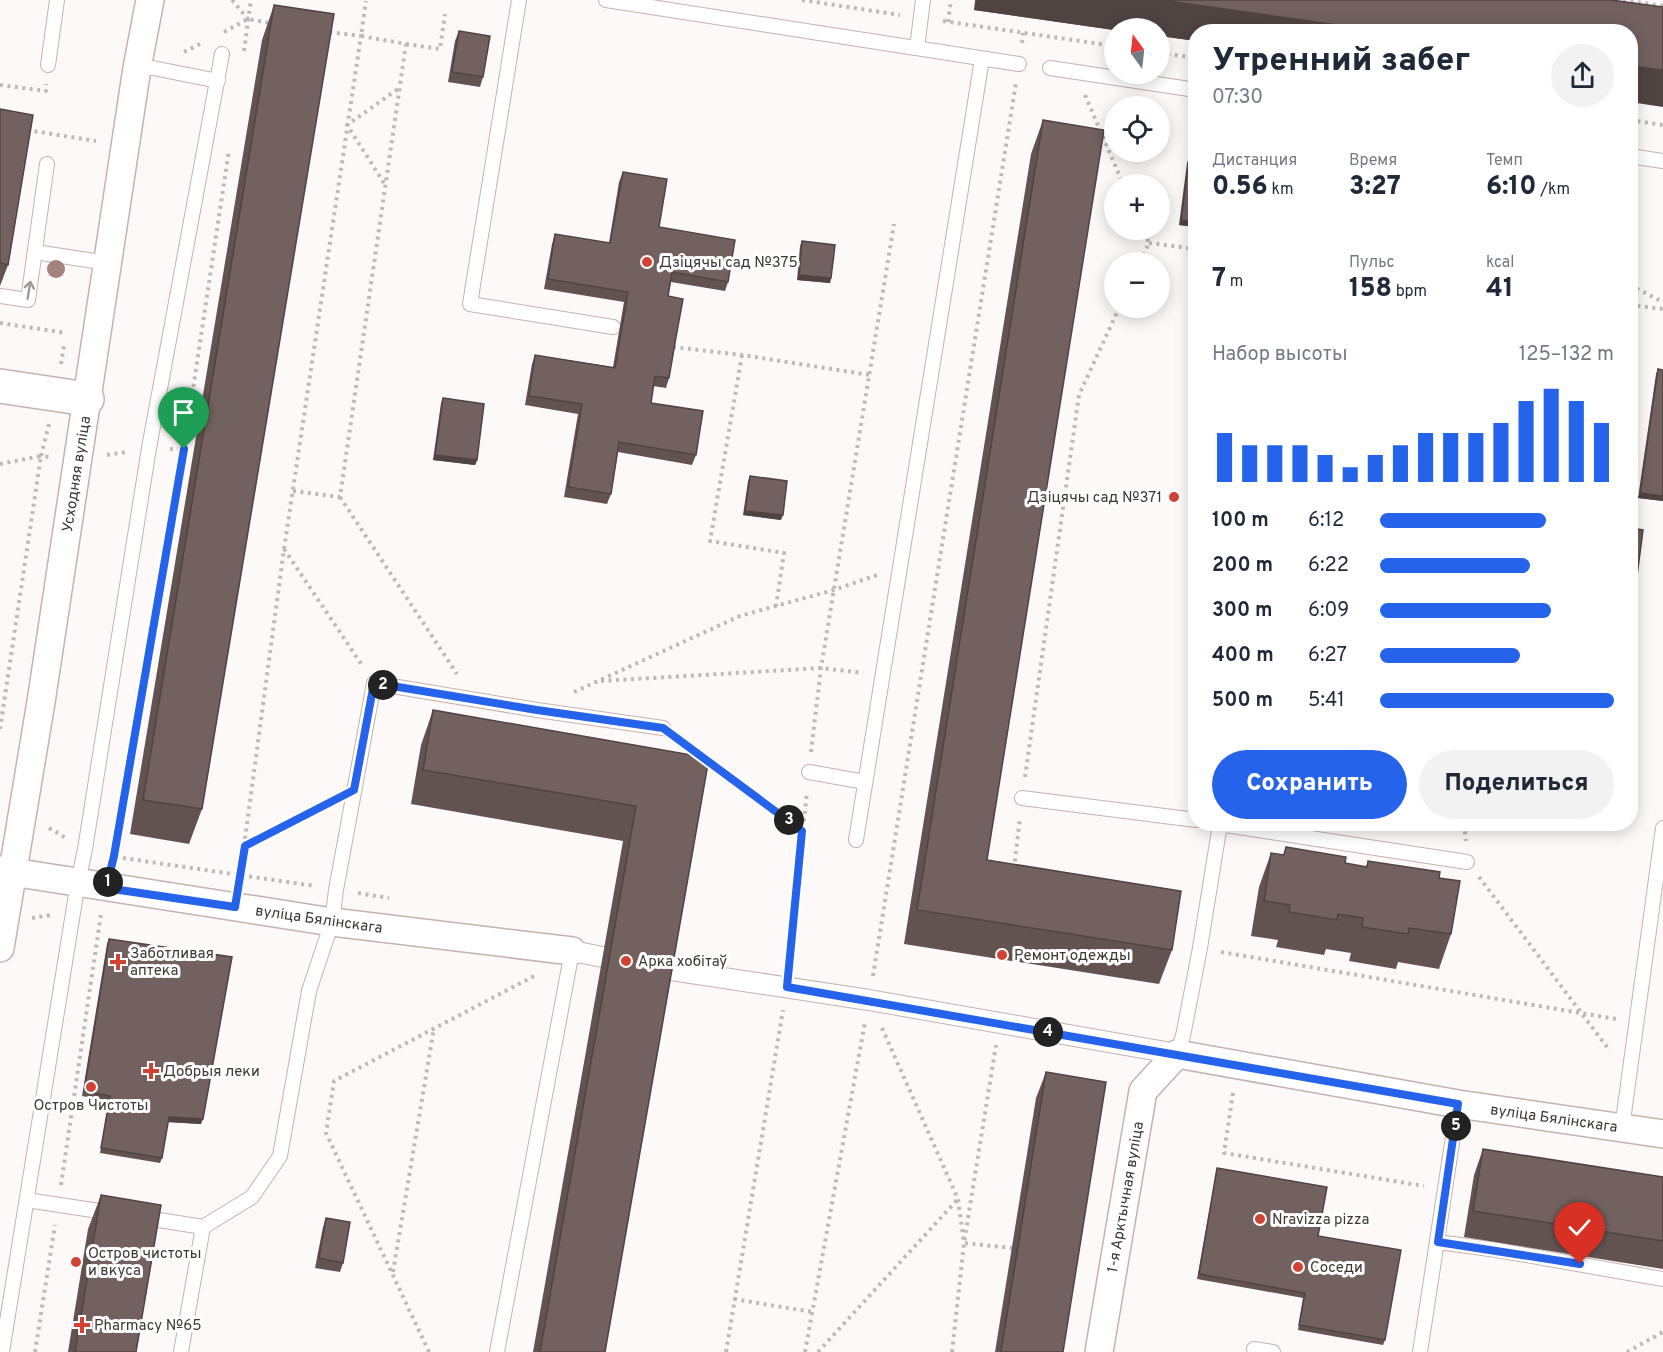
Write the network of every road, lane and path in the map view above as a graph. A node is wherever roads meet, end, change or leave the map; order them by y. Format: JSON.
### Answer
{"nodes":[{"id":1,"x":57,"y":0,"type":"edge"},
{"id":2,"x":150,"y":0,"type":"edge"},
{"id":3,"x":232,"y":0,"type":"edge"},
{"id":4,"x":251,"y":0,"type":"edge"},
{"id":5,"x":519,"y":0,"type":"edge"},
{"id":6,"x":606,"y":0,"type":"edge"},
{"id":7,"x":802,"y":0,"type":"edge"},
{"id":8,"x":923,"y":0,"type":"edge"},
{"id":9,"x":951,"y":0,"type":"edge"},
{"id":10,"x":1623,"y":0,"type":"edge"},
{"id":11,"x":366,"y":1,"type":"edge"},
{"id":12,"x":1663,"y":6,"type":"edge"},
{"id":13,"x":446,"y":14,"type":"dead end"},
{"id":14,"x":921,"y":18,"type":"junction"},
{"id":15,"x":248,"y":20,"type":"junction"},
{"id":16,"x":948,"y":22,"type":"junction"},
{"id":17,"x":271,"y":23,"type":"edge"},
{"id":18,"x":327,"y":31,"type":"edge"},
{"id":19,"x":361,"y":36,"type":"junction"},
{"id":20,"x":406,"y":44,"type":"junction"},
{"id":21,"x":1104,"y":45,"type":"edge"},
{"id":22,"x":917,"y":48,"type":"junction"},
{"id":23,"x":222,"y":54,"type":"dead end"},
{"id":24,"x":243,"y":54,"type":"dead end"},
{"id":25,"x":1170,"y":54,"type":"edge"},
{"id":26,"x":1188,"y":57,"type":"edge"},
{"id":27,"x":982,"y":59,"type":"junction"},
{"id":28,"x":1019,"y":64,"type":"joint"},
{"id":29,"x":48,"y":65,"type":"joint"},
{"id":30,"x":137,"y":68,"type":"junction"},
{"id":31,"x":1050,"y":68,"type":"dead end"},
{"id":32,"x":1075,"y":72,"type":"junction"},
{"id":33,"x":218,"y":81,"type":"junction"},
{"id":34,"x":1,"y":84,"type":"edge"},
{"id":35,"x":399,"y":89,"type":"junction"},
{"id":36,"x":1188,"y":89,"type":"edge"},
{"id":37,"x":1638,"y":121,"type":"edge"},
{"id":38,"x":347,"y":125,"type":"junction"},
{"id":39,"x":1663,"y":125,"type":"edge"},
{"id":40,"x":21,"y":129,"type":"edge"},
{"id":41,"x":96,"y":141,"type":"dead end"},
{"id":42,"x":229,"y":147,"type":"dead end"},
{"id":43,"x":1638,"y":157,"type":"edge"},
{"id":44,"x":1663,"y":161,"type":"edge"},
{"id":45,"x":47,"y":164,"type":"dead end"},
{"id":46,"x":1119,"y":174,"type":"edge"},
{"id":47,"x":385,"y":183,"type":"junction"},
{"id":48,"x":894,"y":224,"type":"dead end"},
{"id":49,"x":1148,"y":240,"type":"edge"},
{"id":50,"x":1149,"y":243,"type":"junction"},
{"id":51,"x":1188,"y":248,"type":"edge"},
{"id":52,"x":35,"y":252,"type":"junction"},
{"id":53,"x":1145,"y":252,"type":"edge"},
{"id":54,"x":108,"y":263,"type":"junction"},
{"id":55,"x":1638,"y":289,"type":"edge"},
{"id":56,"x":0,"y":296,"type":"edge"},
{"id":57,"x":1663,"y":302,"type":"edge"},
{"id":58,"x":1638,"y":306,"type":"edge"},
{"id":59,"x":1663,"y":309,"type":"edge"},
{"id":60,"x":1114,"y":318,"type":"edge"},
{"id":61,"x":0,"y":323,"type":"edge"},
{"id":62,"x":613,"y":327,"type":"dead end"},
{"id":63,"x":66,"y":333,"type":"dead end"},
{"id":64,"x":673,"y":347,"type":"edge"},
{"id":65,"x":742,"y":355,"type":"junction"},
{"id":66,"x":870,"y":375,"type":"junction"},
{"id":67,"x":0,"y":386,"type":"edge"},
{"id":68,"x":87,"y":399,"type":"junction"},
{"id":69,"x":0,"y":464,"type":"edge"},
{"id":70,"x":293,"y":491,"type":"junction"},
{"id":71,"x":340,"y":497,"type":"junction"},
{"id":72,"x":284,"y":549,"type":"junction"},
{"id":73,"x":900,"y":567,"type":"junction"},
{"id":74,"x":834,"y":590,"type":"junction"},
{"id":75,"x":776,"y":606,"type":"junction"},
{"id":76,"x":821,"y":668,"type":"junction"},
{"id":77,"x":882,"y":676,"type":"junction"},
{"id":78,"x":598,"y":681,"type":"junction"},
{"id":79,"x":374,"y":683,"type":"junction"},
{"id":80,"x":474,"y":700,"type":"junction"},
{"id":81,"x":537,"y":710,"type":"junction"},
{"id":82,"x":663,"y":728,"type":"joint"},
{"id":83,"x":0,"y":729,"type":"edge"},
{"id":84,"x":809,"y":772,"type":"junction"},
{"id":85,"x":865,"y":783,"type":"junction"},
{"id":86,"x":354,"y":790,"type":"junction"},
{"id":87,"x":1023,"y":798,"type":"junction"},
{"id":88,"x":1188,"y":816,"type":"edge"},
{"id":89,"x":21,"y":819,"type":"junction"},
{"id":90,"x":1663,"y":828,"type":"edge"},
{"id":91,"x":802,"y":831,"type":"junction"},
{"id":92,"x":1218,"y":831,"type":"edge"},
{"id":93,"x":1265,"y":831,"type":"edge"},
{"id":94,"x":1465,"y":831,"type":"edge"},
{"id":95,"x":856,"y":840,"type":"dead end"},
{"id":96,"x":245,"y":846,"type":"junction"},
{"id":97,"x":85,"y":849,"type":"junction"},
{"id":98,"x":114,"y":856,"type":"junction"},
{"id":99,"x":1467,"y":862,"type":"junction"},
{"id":100,"x":6,"y":871,"type":"edge"},
{"id":101,"x":1025,"y":871,"type":"edge"},
{"id":102,"x":78,"y":882,"type":"junction"},
{"id":103,"x":106,"y":888,"type":"junction"},
{"id":104,"x":235,"y":907,"type":"junction"},
{"id":105,"x":332,"y":922,"type":"junction"},
{"id":106,"x":0,"y":948,"type":"edge"},
{"id":107,"x":1200,"y":948,"type":"junction"},
{"id":108,"x":572,"y":951,"type":"junction"},
{"id":109,"x":603,"y":957,"type":"dead end"},
{"id":110,"x":665,"y":969,"type":"edge"},
{"id":111,"x":544,"y":971,"type":"dead end"},
{"id":112,"x":787,"y":987,"type":"junction"},
{"id":113,"x":869,"y":1000,"type":"junction"},
{"id":114,"x":1581,"y":1012,"type":"junction"},
{"id":115,"x":999,"y":1023,"type":"junction"},
{"id":116,"x":1636,"y":1023,"type":"junction"},
{"id":117,"x":434,"y":1028,"type":"junction"},
{"id":118,"x":1177,"y":1054,"type":"junction"},
{"id":119,"x":1629,"y":1075,"type":"junction"},
{"id":120,"x":1233,"y":1089,"type":"dead end"},
{"id":121,"x":1458,"y":1104,"type":"junction"},
{"id":122,"x":1622,"y":1128,"type":"junction"},
{"id":123,"x":1663,"y":1134,"type":"edge"},
{"id":124,"x":1446,"y":1190,"type":"junction"},
{"id":125,"x":958,"y":1198,"type":"junction"},
{"id":126,"x":27,"y":1200,"type":"junction"},
{"id":127,"x":58,"y":1204,"type":"junction"},
{"id":128,"x":203,"y":1227,"type":"junction"},
{"id":129,"x":1438,"y":1242,"type":"junction"},
{"id":130,"x":964,"y":1243,"type":"junction"},
{"id":131,"x":1012,"y":1248,"type":"dead end"},
{"id":132,"x":393,"y":1273,"type":"junction"},
{"id":133,"x":1663,"y":1279,"type":"edge"},
{"id":134,"x":734,"y":1299,"type":"junction"},
{"id":135,"x":812,"y":1312,"type":"junction"},
{"id":136,"x":1663,"y":1332,"type":"edge"},
{"id":137,"x":1254,"y":1349,"type":"dead end"},
{"id":138,"x":2,"y":1352,"type":"edge"},
{"id":139,"x":35,"y":1352,"type":"edge"},
{"id":140,"x":181,"y":1352,"type":"edge"},
{"id":141,"x":429,"y":1352,"type":"edge"},
{"id":142,"x":497,"y":1352,"type":"edge"},
{"id":143,"x":726,"y":1352,"type":"edge"},
{"id":144,"x":805,"y":1352,"type":"edge"},
{"id":145,"x":818,"y":1352,"type":"edge"},
{"id":146,"x":952,"y":1352,"type":"edge"},
{"id":147,"x":1101,"y":1352,"type":"edge"},
{"id":148,"x":1273,"y":1352,"type":"edge"},
{"id":149,"x":1420,"y":1352,"type":"edge"},
{"id":150,"x":1627,"y":1352,"type":"edge"}],
"edges":[{"from":1,"to":29,"type":"lane"},
{"from":2,"to":30,"type":"street","name":"Усходняя вуліца"},
{"from":3,"to":15,"type":"path"},
{"from":4,"to":15,"type":"path"},
{"from":5,"to":62,"type":"lane"},
{"from":6,"to":22,"type":"lane"},
{"from":7,"to":14,"type":"path"},
{"from":8,"to":14,"type":"lane"},
{"from":9,"to":16,"type":"path"},
{"from":10,"to":12,"type":"path"},
{"from":11,"to":19,"type":"path"},
{"from":13,"to":20,"type":"path"},
{"from":14,"to":16,"type":"path"},
{"from":14,"to":22,"type":"lane"},
{"from":15,"to":17,"type":"path"},
{"from":15,"to":24,"type":"path"},
{"from":16,"to":21,"type":"path"},
{"from":18,"to":19,"type":"path"},
{"from":19,"to":20,"type":"path"},
{"from":19,"to":38,"type":"path"},
{"from":20,"to":35,"type":"path"},
{"from":22,"to":27,"type":"lane"},
{"from":23,"to":33,"type":"lane"},
{"from":25,"to":26,"type":"path"},
{"from":27,"to":28,"type":"lane"},
{"from":27,"to":73,"type":"lane"},
{"from":28,"to":113,"type":"path"},
{"from":29,"to":34,"type":"path"},
{"from":30,"to":33,"type":"lane"},
{"from":30,"to":54,"type":"street","name":"Усходняя вуліца"},
{"from":31,"to":32,"type":"lane"},
{"from":32,"to":36,"type":"lane"},
{"from":32,"to":46,"type":"path"},
{"from":33,"to":97,"type":"lane"},
{"from":35,"to":38,"type":"path"},
{"from":35,"to":47,"type":"path"},
{"from":37,"to":39,"type":"path"},
{"from":38,"to":47,"type":"path"},
{"from":38,"to":70,"type":"path"},
{"from":40,"to":41,"type":"path"},
{"from":42,"to":98,"type":"path"},
{"from":43,"to":44,"type":"lane"},
{"from":45,"to":52,"type":"lane"},
{"from":47,"to":71,"type":"path"},
{"from":48,"to":66,"type":"path"},
{"from":49,"to":50,"type":"path"},
{"from":50,"to":51,"type":"path"},
{"from":50,"to":53,"type":"path"},
{"from":52,"to":54,"type":"lane"},
{"from":56,"to":52,"type":"lane","one_way":true},
{"from":54,"to":68,"type":"street","name":"Усходняя вуліца"},
{"from":55,"to":57,"type":"path"},
{"from":58,"to":59,"type":"path"},
{"from":60,"to":87,"type":"path"},
{"from":61,"to":63,"type":"path"},
{"from":64,"to":65,"type":"path"},
{"from":65,"to":66,"type":"path"},
{"from":65,"to":75,"type":"path"},
{"from":66,"to":74,"type":"path"},
{"from":67,"to":68,"type":"street"},
{"from":68,"to":89,"type":"street","name":"Усходняя вуліца"},
{"from":69,"to":83,"type":"path"},
{"from":70,"to":71,"type":"path"},
{"from":70,"to":72,"type":"path"},
{"from":71,"to":80,"type":"path"},
{"from":72,"to":79,"type":"path"},
{"from":72,"to":96,"type":"path"},
{"from":73,"to":74,"type":"path"},
{"from":73,"to":77,"type":"lane"},
{"from":74,"to":75,"type":"path"},
{"from":74,"to":76,"type":"path"},
{"from":75,"to":78,"type":"path"},
{"from":76,"to":77,"type":"path"},
{"from":76,"to":78,"type":"path"},
{"from":76,"to":84,"type":"path"},
{"from":77,"to":85,"type":"lane"},
{"from":78,"to":81,"type":"path"},
{"from":79,"to":80,"type":"lane"},
{"from":79,"to":86,"type":"lane"},
{"from":80,"to":81,"type":"lane"},
{"from":81,"to":82,"type":"lane"},
{"from":82,"to":91,"type":"path"},
{"from":84,"to":85,"type":"lane"},
{"from":84,"to":91,"type":"path"},
{"from":85,"to":95,"type":"lane"},
{"from":86,"to":96,"type":"path"},
{"from":86,"to":105,"type":"lane"},
{"from":87,"to":88,"type":"lane"},
{"from":87,"to":101,"type":"path"},
{"from":89,"to":97,"type":"path"},
{"from":89,"to":100,"type":"street","name":"Усходняя вуліца"},
{"from":90,"to":116,"type":"lane"},
{"from":91,"to":112,"type":"path"},
{"from":92,"to":107,"type":"lane"},
{"from":93,"to":99,"type":"lane"},
{"from":94,"to":99,"type":"path"},
{"from":96,"to":104,"type":"path"},
{"from":97,"to":98,"type":"path"},
{"from":97,"to":102,"type":"lane"},
{"from":98,"to":103,"type":"path"},
{"from":99,"to":114,"type":"path"},
{"from":100,"to":102,"type":"street","name":"вуліца Бялінскага"},
{"from":100,"to":106,"type":"street","name":"Усходняя вуліца"},
{"from":102,"to":103,"type":"street","name":"вуліца Бялінскага"},
{"from":102,"to":126,"type":"lane"},
{"from":103,"to":104,"type":"street","name":"вуліца Бялінскага"},
{"from":103,"to":127,"type":"path"},
{"from":104,"to":105,"type":"street","name":"вуліца Бялінскага"},
{"from":105,"to":108,"type":"street","name":"вуліца Бялінскага"},
{"from":105,"to":128,"type":"lane"},
{"from":107,"to":114,"type":"path"},
{"from":107,"to":118,"type":"lane"},
{"from":108,"to":109,"type":"street","name":"вуліца Бялінскага"},
{"from":108,"to":142,"type":"lane"},
{"from":110,"to":112,"type":"street","name":"вуліца Бялінскага"},
{"from":111,"to":117,"type":"path"},
{"from":112,"to":113,"type":"street","name":"вуліца Бялінскага"},
{"from":112,"to":134,"type":"path"},
{"from":113,"to":115,"type":"street","name":"вуліца Бялінскага"},
{"from":113,"to":125,"type":"path"},
{"from":113,"to":135,"type":"path"},
{"from":114,"to":116,"type":"path"},
{"from":114,"to":119,"type":"path"},
{"from":115,"to":118,"type":"street","name":"вуліца Бялінскага"},
{"from":115,"to":130,"type":"path"},
{"from":116,"to":119,"type":"lane"},
{"from":117,"to":132,"type":"path"},
{"from":117,"to":132,"type":"path"},
{"from":118,"to":121,"type":"street","name":"вуліца Бялінскага"},
{"from":118,"to":147,"type":"street","name":"1-я Арктычная вуліца"},
{"from":119,"to":122,"type":"lane"},
{"from":120,"to":124,"type":"path"},
{"from":121,"to":122,"type":"street","name":"вуліца Бялінскага"},
{"from":121,"to":124,"type":"lane"},
{"from":122,"to":123,"type":"street","name":"вуліца Бялінскага"},
{"from":124,"to":129,"type":"lane"},
{"from":125,"to":130,"type":"path"},
{"from":125,"to":145,"type":"path"},
{"from":126,"to":127,"type":"lane"},
{"from":126,"to":138,"type":"lane"},
{"from":127,"to":128,"type":"lane"},
{"from":127,"to":139,"type":"path"},
{"from":128,"to":140,"type":"lane"},
{"from":129,"to":133,"type":"lane"},
{"from":129,"to":149,"type":"lane"},
{"from":130,"to":131,"type":"path"},
{"from":130,"to":146,"type":"path"},
{"from":132,"to":141,"type":"path"},
{"from":134,"to":135,"type":"path"},
{"from":134,"to":143,"type":"path"},
{"from":135,"to":144,"type":"path"},
{"from":136,"to":150,"type":"path"},
{"from":137,"to":148,"type":"lane"}]}
